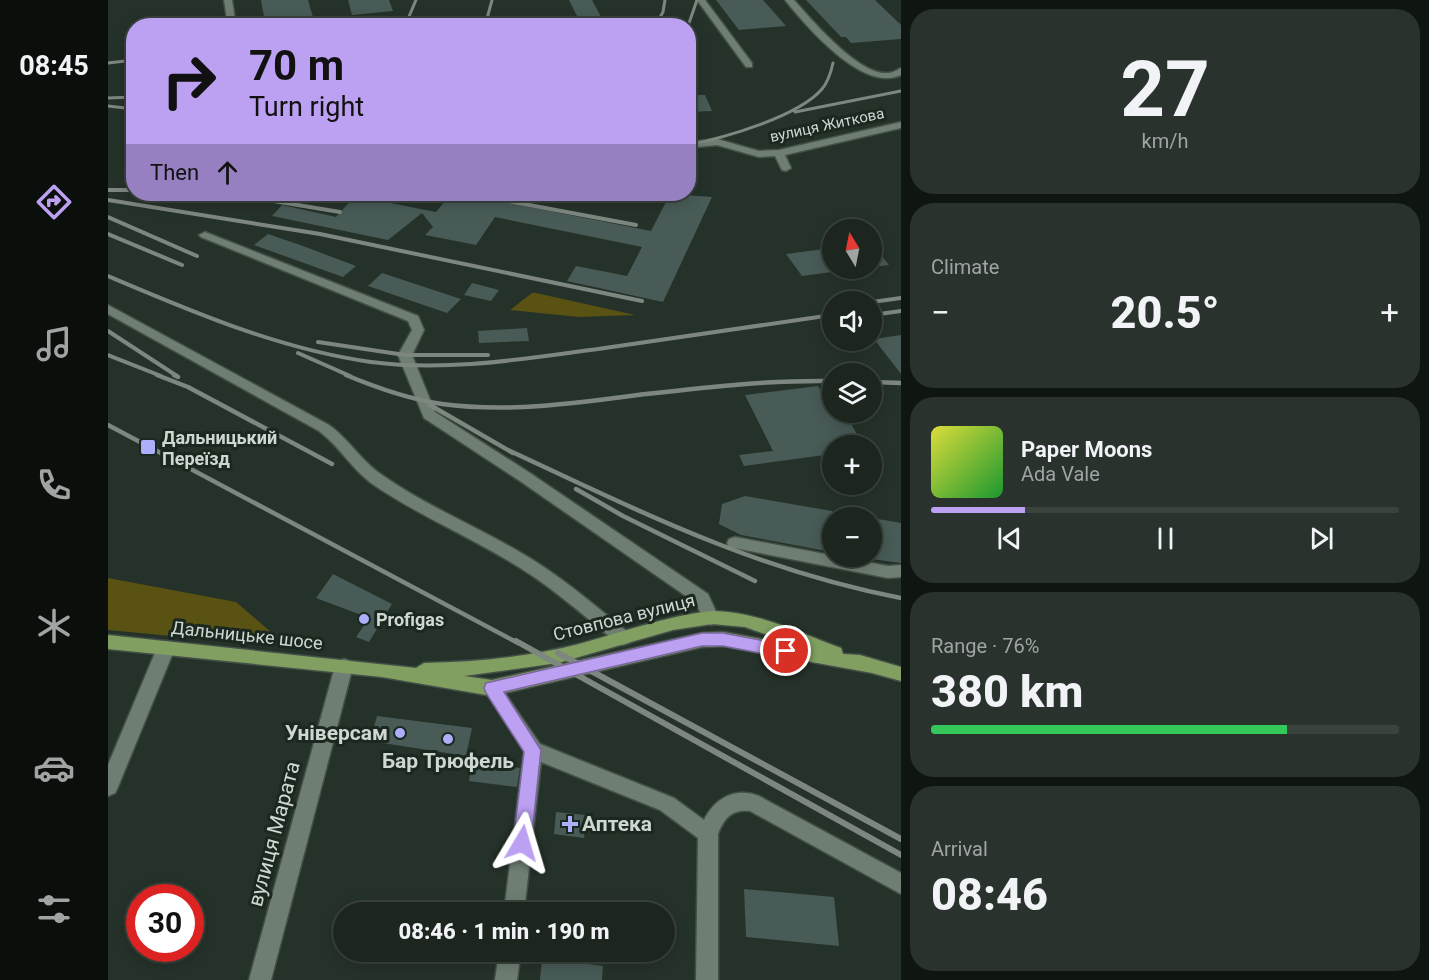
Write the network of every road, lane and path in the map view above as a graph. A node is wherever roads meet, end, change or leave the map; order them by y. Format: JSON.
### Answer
{"nodes":[{"id":1,"x":228,"y":0,"type":"edge"},
{"id":2,"x":701,"y":0,"type":"edge"},
{"id":3,"x":789,"y":0,"type":"edge"},
{"id":4,"x":231,"y":18,"type":"edge"},
{"id":5,"x":749,"y":64,"type":"dead end"},
{"id":6,"x":901,"y":71,"type":"edge"},
{"id":7,"x":901,"y":125,"type":"edge"},
{"id":8,"x":696,"y":144,"type":"edge"},
{"id":9,"x":779,"y":153,"type":"junction"},
{"id":10,"x":786,"y":168,"type":"dead end"},
{"id":11,"x":205,"y":235,"type":"dead end"},
{"id":12,"x":108,"y":309,"type":"edge"},
{"id":13,"x":735,"y":543,"type":"dead end"},
{"id":14,"x":901,"y":571,"type":"edge"},
{"id":15,"x":711,"y":618,"type":"junction"},
{"id":16,"x":623,"y":639,"type":"junction"},
{"id":17,"x":108,"y":642,"type":"edge"},
{"id":18,"x":166,"y":648,"type":"junction"},
{"id":19,"x":344,"y":666,"type":"junction"},
{"id":20,"x":870,"y":666,"type":"junction"},
{"id":21,"x":382,"y":670,"type":"junction"},
{"id":22,"x":901,"y":674,"type":"edge"},
{"id":23,"x":492,"y":688,"type":"junction"},
{"id":24,"x":532,"y":750,"type":"junction"},
{"id":25,"x":108,"y":787,"type":"edge"},
{"id":26,"x":708,"y":834,"type":"junction"},
{"id":27,"x":901,"y":884,"type":"edge"},
{"id":28,"x":515,"y":902,"type":"edge"},
{"id":29,"x":508,"y":962,"type":"edge"},
{"id":30,"x":260,"y":980,"type":"edge"},
{"id":31,"x":506,"y":980,"type":"edge"},
{"id":32,"x":707,"y":980,"type":"edge"}],
"edges":[{"from":1,"to":4,"type":"street"},
{"from":2,"to":5,"type":"street"},
{"from":3,"to":6,"type":"street"},
{"from":7,"to":9,"type":"street","name":"вулиця Житкова"},
{"from":8,"to":9,"type":"street","name":"вулиця Житкова"},
{"from":9,"to":10,"type":"street"},
{"from":11,"to":15,"type":"street"},
{"from":12,"to":16,"type":"street"},
{"from":13,"to":14,"type":"street"},
{"from":15,"to":16,"type":"main road","name":"Стовпова вулиця"},
{"from":15,"to":20,"type":"main road","name":"Стовпова вулиця"},
{"from":16,"to":21,"type":"main road","name":"Стовпова вулиця"},
{"from":17,"to":18,"type":"main road","name":"Дальницьке шосе"},
{"from":18,"to":19,"type":"main road","name":"Дальницьке шосе"},
{"from":18,"to":25,"type":"street"},
{"from":19,"to":21,"type":"main road","name":"Дальницьке шосе"},
{"from":19,"to":30,"type":"street","name":"вулиця Марата"},
{"from":20,"to":22,"type":"main road","name":"Стовпова вулиця"},
{"from":20,"to":23,"type":"main road","name":"Стовпова вулиця"},
{"from":21,"to":23,"type":"main road","name":"Стовпова вулиця"},
{"from":23,"to":24,"type":"street"},
{"from":24,"to":26,"type":"street"},
{"from":24,"to":28,"type":"street"},
{"from":26,"to":27,"type":"street"},
{"from":26,"to":32,"type":"street"},
{"from":29,"to":31,"type":"street"}]}
